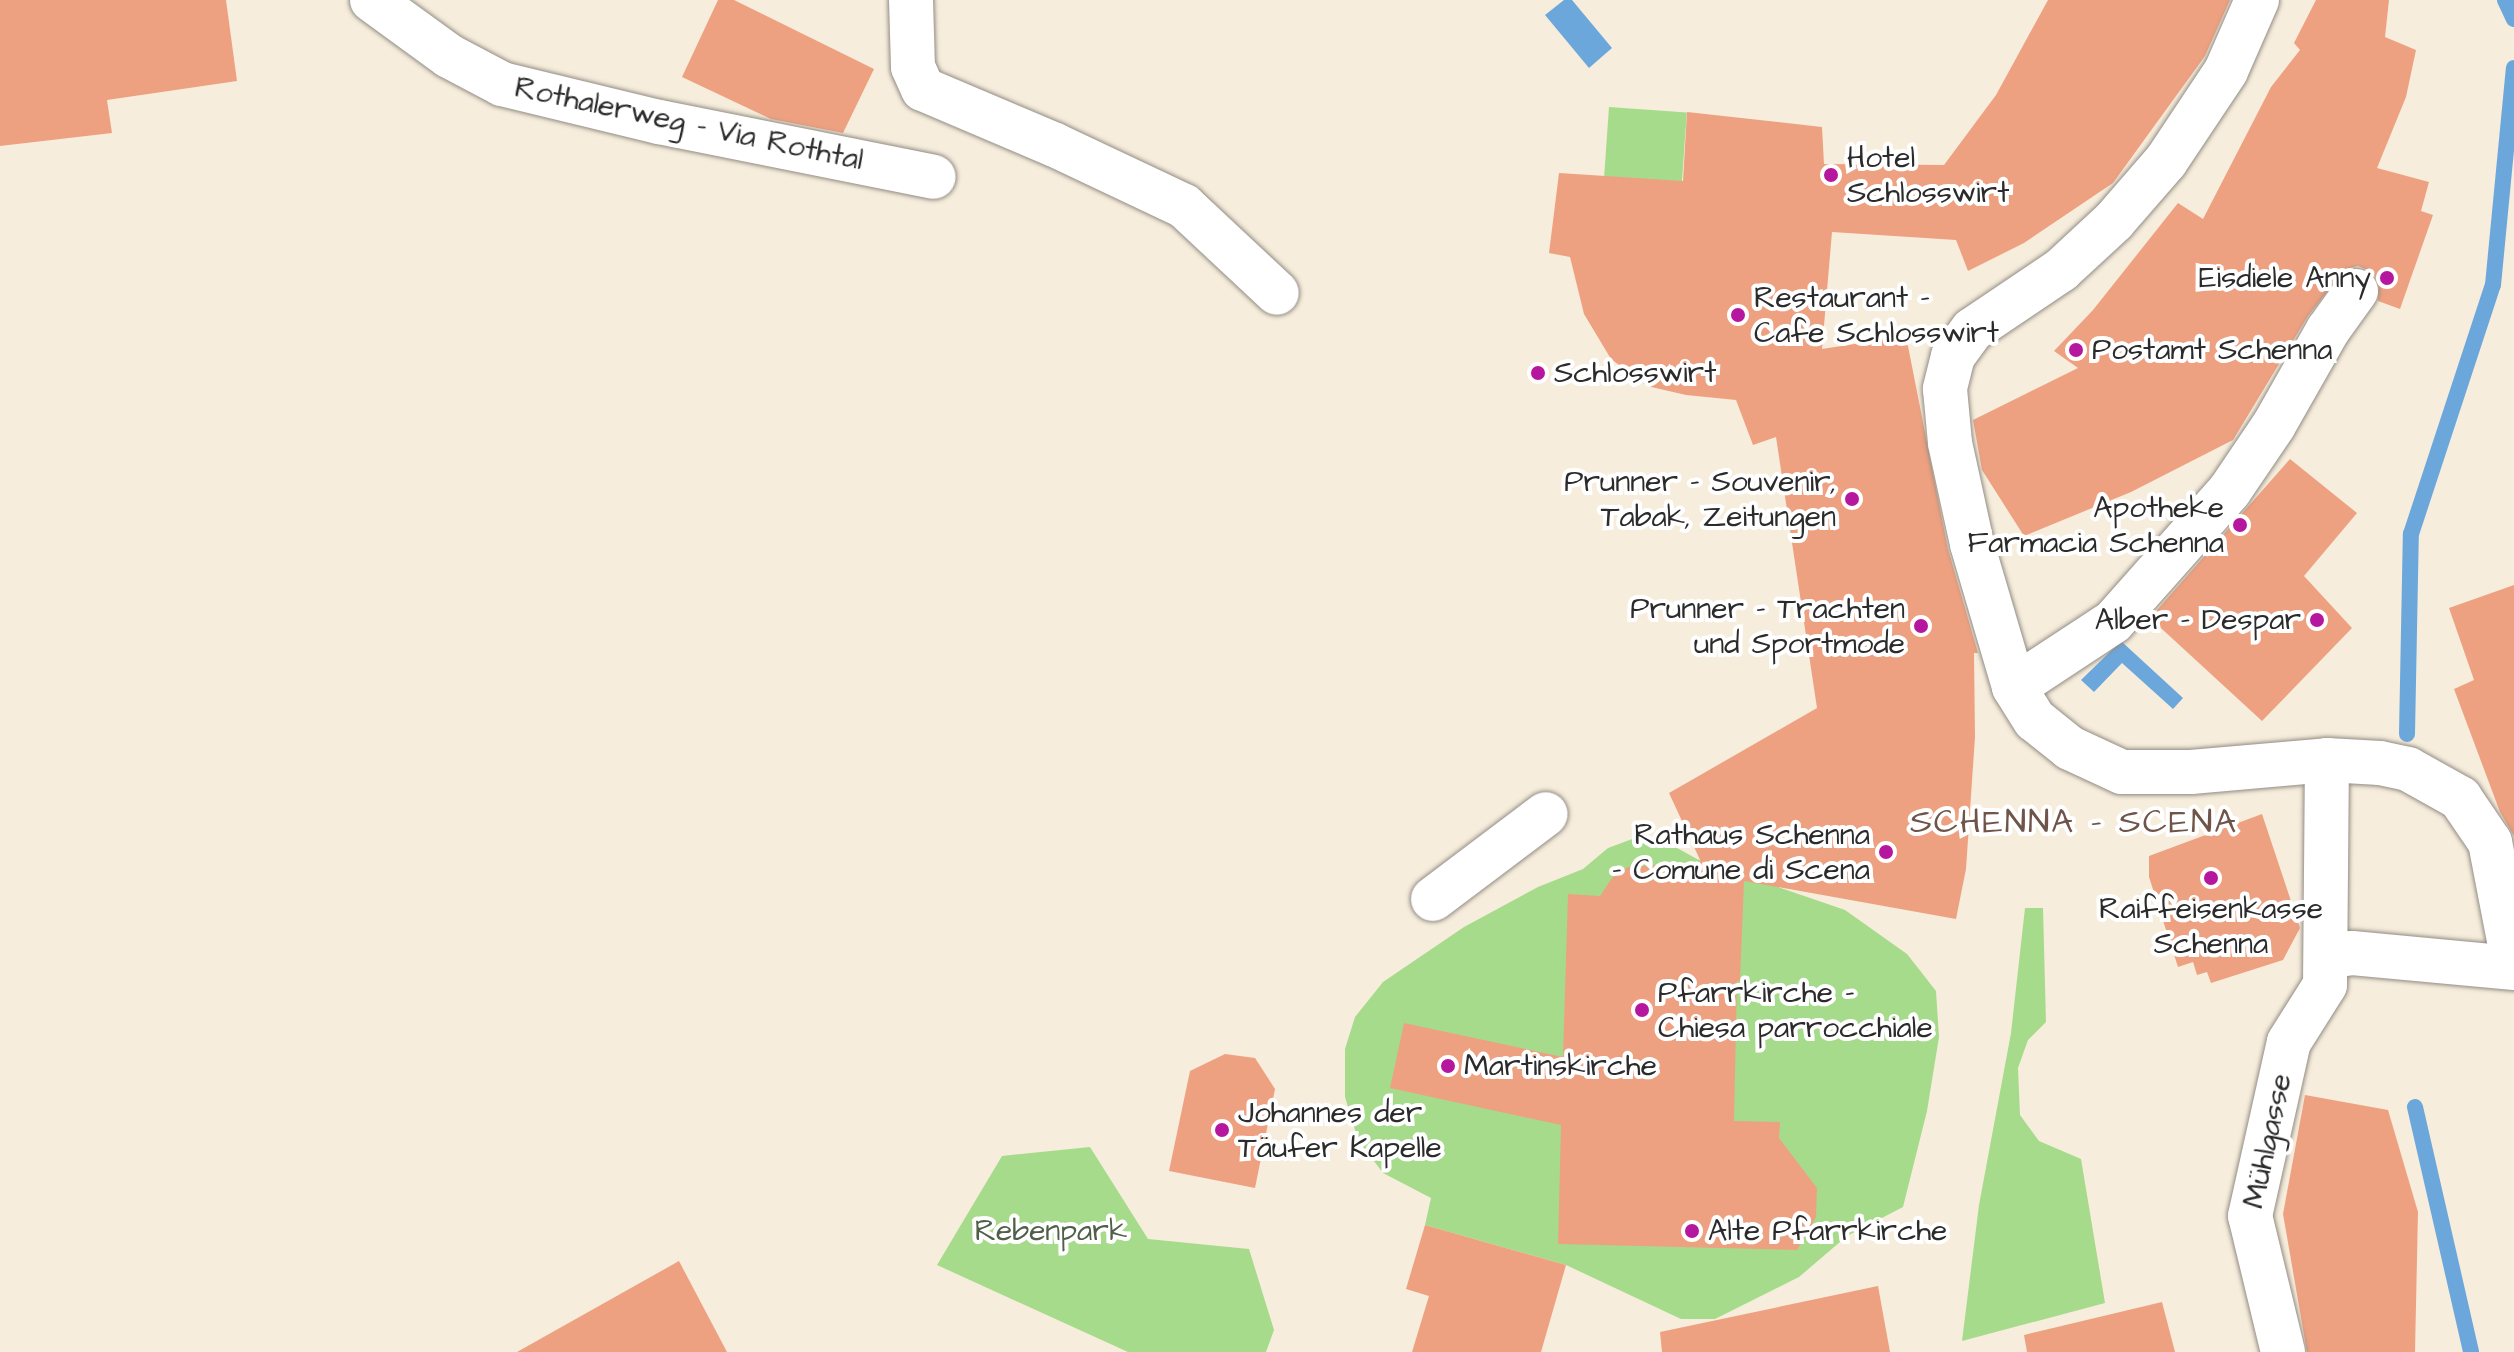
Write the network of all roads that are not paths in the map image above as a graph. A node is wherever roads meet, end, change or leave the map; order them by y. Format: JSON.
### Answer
{"nodes":[{"id":1,"x":372,"y":0,"type":"edge"},
{"id":2,"x":911,"y":0,"type":"edge"},
{"id":3,"x":2257,"y":0,"type":"edge"},
{"id":4,"x":934,"y":177,"type":"dead end"},
{"id":5,"x":2356,"y":291,"type":"dead end"},
{"id":6,"x":1277,"y":293,"type":"dead end"},
{"id":7,"x":2014,"y":687,"type":"junction"},
{"id":8,"x":2327,"y":760,"type":"junction"},
{"id":9,"x":1546,"y":814,"type":"dead end"},
{"id":10,"x":1433,"y":899,"type":"dead end"},
{"id":11,"x":2514,"y":968,"type":"edge"},
{"id":12,"x":2326,"y":971,"type":"junction"},
{"id":13,"x":2283,"y":1352,"type":"edge"}],
"edges":[{"from":1,"to":4,"type":"street","name":"Rothalerweg - Via Rothtal"},
{"from":2,"to":6,"type":"street"},
{"from":3,"to":7,"type":"street"},
{"from":5,"to":7,"type":"street"},
{"from":7,"to":8,"type":"street"},
{"from":8,"to":11,"type":"street"},
{"from":8,"to":12,"type":"street"},
{"from":9,"to":10,"type":"street"},
{"from":11,"to":12,"type":"street"},
{"from":12,"to":13,"type":"street","name":"Mühlgasse"}]}
